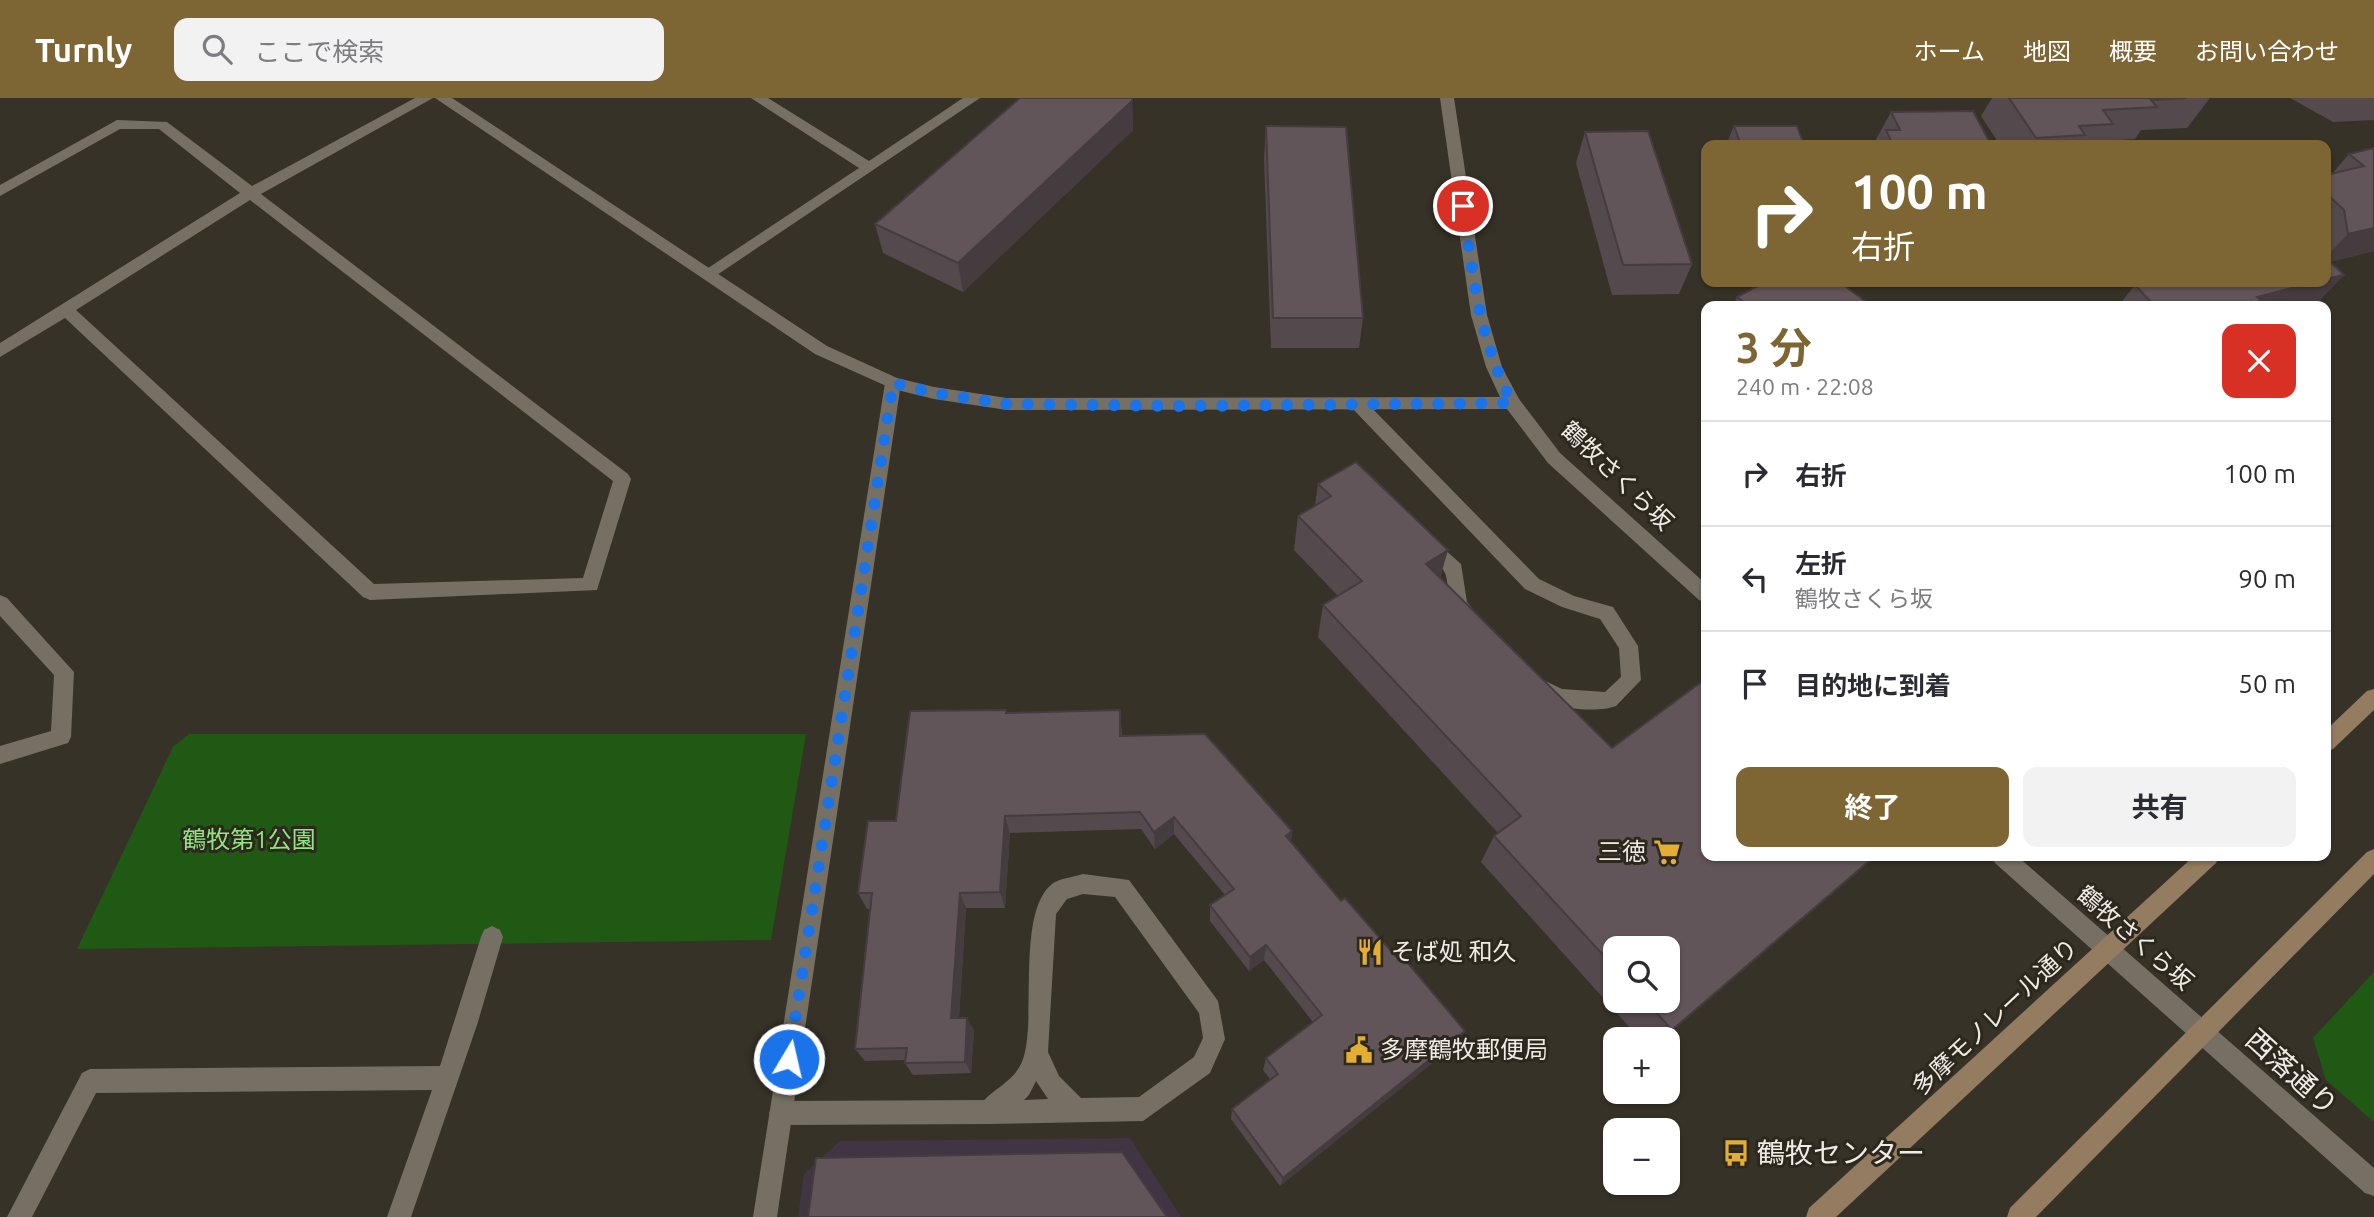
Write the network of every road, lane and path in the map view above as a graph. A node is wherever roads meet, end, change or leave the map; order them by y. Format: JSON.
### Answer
{"nodes":[{"id":1,"x":426,"y":98,"type":"edge"},
{"id":2,"x":442,"y":98,"type":"edge"},
{"id":3,"x":758,"y":98,"type":"edge"},
{"id":4,"x":973,"y":98,"type":"edge"},
{"id":5,"x":1447,"y":98,"type":"edge"},
{"id":6,"x":869,"y":168,"type":"junction"},
{"id":7,"x":0,"y":191,"type":"edge"},
{"id":8,"x":251,"y":193,"type":"junction"},
{"id":9,"x":711,"y":274,"type":"junction"},
{"id":10,"x":65,"y":309,"type":"junction"},
{"id":11,"x":0,"y":351,"type":"edge"},
{"id":12,"x":893,"y":383,"type":"junction"},
{"id":13,"x":1512,"y":403,"type":"junction"},
{"id":14,"x":1358,"y":404,"type":"junction"},
{"id":15,"x":1414,"y":531,"type":"edge"},
{"id":16,"x":1701,"y":590,"type":"edge"},
{"id":17,"x":0,"y":603,"type":"edge"},
{"id":18,"x":1485,"y":633,"type":"edge"},
{"id":19,"x":1523,"y":670,"type":"edge"},
{"id":20,"x":2374,"y":697,"type":"edge"},
{"id":21,"x":2331,"y":738,"type":"edge"},
{"id":22,"x":0,"y":755,"type":"edge"},
{"id":23,"x":2374,"y":859,"type":"edge"},
{"id":24,"x":2008,"y":861,"type":"edge"},
{"id":25,"x":2204,"y":861,"type":"edge"},
{"id":26,"x":492,"y":937,"type":"dead end"},
{"id":27,"x":2108,"y":949,"type":"junction"},
{"id":28,"x":2202,"y":1031,"type":"junction"},
{"id":29,"x":1036,"y":1051,"type":"junction"},
{"id":30,"x":448,"y":1077,"type":"junction"},
{"id":31,"x":1077,"y":1110,"type":"junction"},
{"id":32,"x":988,"y":1112,"type":"junction"},
{"id":33,"x":781,"y":1113,"type":"junction"},
{"id":34,"x":2374,"y":1184,"type":"edge"},
{"id":35,"x":19,"y":1217,"type":"edge"},
{"id":36,"x":399,"y":1217,"type":"edge"},
{"id":37,"x":765,"y":1217,"type":"edge"},
{"id":38,"x":1818,"y":1217,"type":"edge"},
{"id":39,"x":2019,"y":1217,"type":"edge"}],
"edges":[{"from":1,"to":8,"type":"street"},
{"from":2,"to":9,"type":"street"},
{"from":3,"to":6,"type":"street"},
{"from":4,"to":6,"type":"street"},
{"from":5,"to":13,"type":"street","name":"鶴牧さくら坂"},
{"from":6,"to":9,"type":"street"},
{"from":7,"to":8,"type":"street"},
{"from":8,"to":10,"type":"street"},
{"from":8,"to":10,"type":"street"},
{"from":9,"to":12,"type":"street"},
{"from":10,"to":11,"type":"street"},
{"from":12,"to":14,"type":"street"},
{"from":12,"to":33,"type":"street"},
{"from":13,"to":14,"type":"street"},
{"from":13,"to":16,"type":"street","name":"鶴牧さくら坂"},
{"from":14,"to":19,"type":"street"},
{"from":15,"to":18,"type":"street"},
{"from":17,"to":22,"type":"street"},
{"from":20,"to":21,"type":"main road"},
{"from":23,"to":28,"type":"main road"},
{"from":24,"to":27,"type":"street","name":"鶴牧さくら坂"},
{"from":25,"to":27,"type":"main road","name":"多摩モノレール通り"},
{"from":26,"to":30,"type":"street"},
{"from":27,"to":28,"type":"street","name":"鶴牧さくら坂"},
{"from":27,"to":38,"type":"main road","name":"多摩モノレール通り"},
{"from":28,"to":34,"type":"street","name":"西落通り"},
{"from":28,"to":39,"type":"main road"},
{"from":29,"to":31,"type":"street"},
{"from":29,"to":31,"type":"street"},
{"from":29,"to":32,"type":"street"},
{"from":30,"to":35,"type":"street"},
{"from":30,"to":36,"type":"street"},
{"from":31,"to":32,"type":"street"},
{"from":32,"to":33,"type":"street"},
{"from":33,"to":37,"type":"street"}]}
